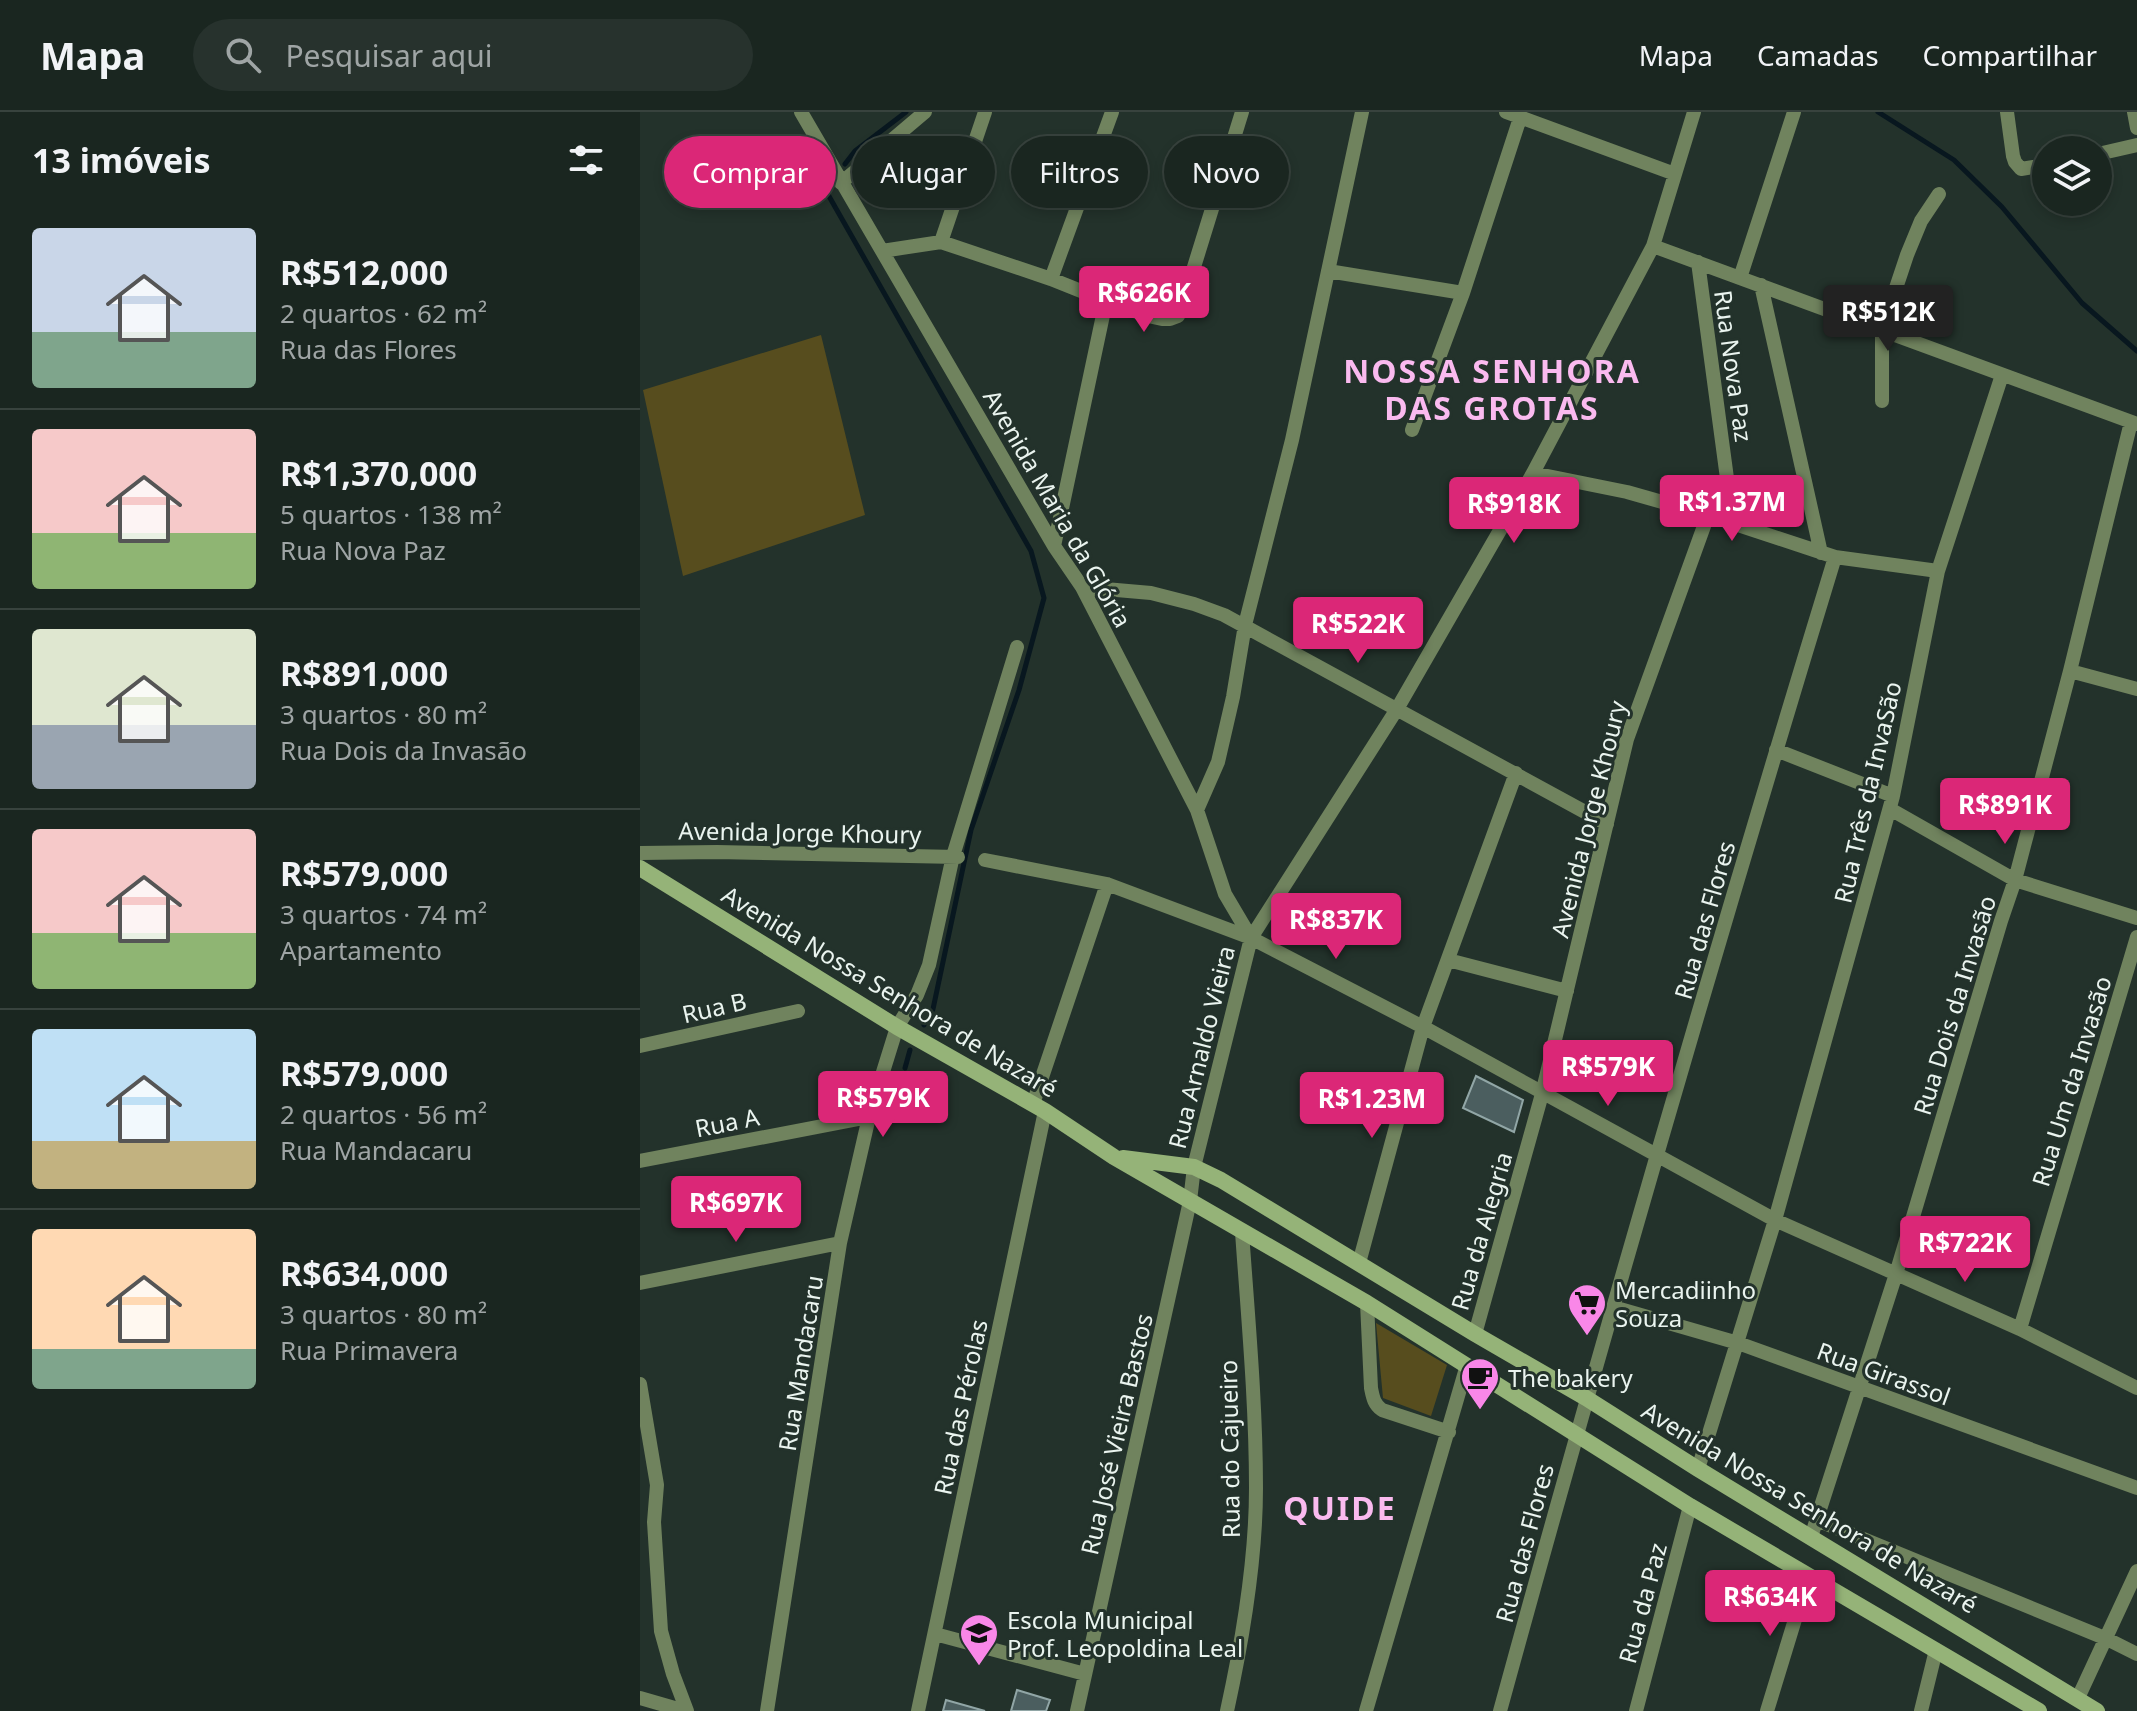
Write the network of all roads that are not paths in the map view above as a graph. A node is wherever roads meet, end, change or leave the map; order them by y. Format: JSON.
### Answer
{"nodes":[{"id":1,"x":801,"y":112,"type":"edge"},
{"id":2,"x":925,"y":112,"type":"edge"},
{"id":3,"x":985,"y":112,"type":"edge"},
{"id":4,"x":1242,"y":112,"type":"edge"},
{"id":5,"x":1362,"y":112,"type":"edge"},
{"id":6,"x":1506,"y":112,"type":"edge"},
{"id":7,"x":1694,"y":112,"type":"edge"},
{"id":8,"x":1794,"y":112,"type":"edge"},
{"id":9,"x":2007,"y":112,"type":"edge"},
{"id":10,"x":2134,"y":112,"type":"edge"},
{"id":11,"x":1110,"y":113,"type":"edge"},
{"id":12,"x":1520,"y":118,"type":"junction"},
{"id":13,"x":2137,"y":128,"type":"edge"},
{"id":14,"x":2137,"y":145,"type":"edge"},
{"id":15,"x":2112,"y":151,"type":"edge"},
{"id":16,"x":2032,"y":168,"type":"edge"},
{"id":17,"x":1675,"y":174,"type":"junction"},
{"id":18,"x":841,"y":183,"type":"junction"},
{"id":19,"x":1939,"y":194,"type":"dead end"},
{"id":20,"x":941,"y":242,"type":"junction"},
{"id":21,"x":1653,"y":246,"type":"junction"},
{"id":22,"x":882,"y":251,"type":"junction"},
{"id":23,"x":1698,"y":262,"type":"junction"},
{"id":24,"x":1328,"y":271,"type":"junction"},
{"id":25,"x":1740,"y":278,"type":"junction"},
{"id":26,"x":1051,"y":279,"type":"junction"},
{"id":27,"x":1761,"y":285,"type":"junction"},
{"id":28,"x":1463,"y":293,"type":"junction"},
{"id":29,"x":1106,"y":301,"type":"junction"},
{"id":30,"x":1882,"y":330,"type":"junction"},
{"id":31,"x":2002,"y":375,"type":"junction"},
{"id":32,"x":1882,"y":401,"type":"dead end"},
{"id":33,"x":2134,"y":423,"type":"edge"},
{"id":34,"x":1412,"y":430,"type":"dead end"},
{"id":35,"x":1533,"y":473,"type":"junction"},
{"id":36,"x":1708,"y":515,"type":"junction"},
{"id":37,"x":1733,"y":523,"type":"junction"},
{"id":38,"x":1054,"y":546,"type":"junction"},
{"id":39,"x":1828,"y":555,"type":"junction"},
{"id":40,"x":1938,"y":571,"type":"junction"},
{"id":41,"x":1082,"y":587,"type":"junction"},
{"id":42,"x":1245,"y":625,"type":"junction"},
{"id":43,"x":1017,"y":647,"type":"dead end"},
{"id":44,"x":2070,"y":671,"type":"junction"},
{"id":45,"x":2137,"y":689,"type":"edge"},
{"id":46,"x":1397,"y":709,"type":"junction"},
{"id":47,"x":1776,"y":750,"type":"junction"},
{"id":48,"x":1516,"y":773,"type":"junction"},
{"id":49,"x":1892,"y":802,"type":"junction"},
{"id":50,"x":1197,"y":810,"type":"junction"},
{"id":51,"x":1607,"y":824,"type":"junction"},
{"id":52,"x":640,"y":853,"type":"edge"},
{"id":53,"x":956,"y":856,"type":"junction"},
{"id":54,"x":985,"y":860,"type":"dead end"},
{"id":55,"x":640,"y":868,"type":"edge"},
{"id":56,"x":2015,"y":880,"type":"junction"},
{"id":57,"x":1107,"y":884,"type":"junction"},
{"id":58,"x":2137,"y":918,"type":"edge"},
{"id":59,"x":2137,"y":937,"type":"edge"},
{"id":60,"x":1251,"y":938,"type":"junction"},
{"id":61,"x":1448,"y":960,"type":"junction"},
{"id":62,"x":1567,"y":991,"type":"junction"},
{"id":63,"x":798,"y":1011,"type":"dead end"},
{"id":64,"x":897,"y":1027,"type":"junction"},
{"id":65,"x":1423,"y":1027,"type":"junction"},
{"id":66,"x":640,"y":1046,"type":"edge"},
{"id":67,"x":1542,"y":1094,"type":"junction"},
{"id":68,"x":1039,"y":1108,"type":"junction"},
{"id":69,"x":869,"y":1117,"type":"junction"},
{"id":70,"x":1657,"y":1156,"type":"junction"},
{"id":71,"x":1114,"y":1157,"type":"junction"},
{"id":72,"x":640,"y":1161,"type":"edge"},
{"id":73,"x":1194,"y":1167,"type":"junction"},
{"id":74,"x":1190,"y":1201,"type":"junction"},
{"id":75,"x":1775,"y":1220,"type":"junction"},
{"id":76,"x":1242,"y":1232,"type":"junction"},
{"id":77,"x":840,"y":1243,"type":"junction"},
{"id":78,"x":1359,"y":1263,"type":"junction"},
{"id":79,"x":1896,"y":1274,"type":"junction"},
{"id":80,"x":640,"y":1283,"type":"edge"},
{"id":81,"x":1367,"y":1303,"type":"junction"},
{"id":82,"x":1613,"y":1307,"type":"junction"},
{"id":83,"x":2020,"y":1329,"type":"junction"},
{"id":84,"x":1475,"y":1334,"type":"junction"},
{"id":85,"x":1738,"y":1343,"type":"junction"},
{"id":86,"x":1467,"y":1365,"type":"junction"},
{"id":87,"x":640,"y":1384,"type":"edge"},
{"id":88,"x":1859,"y":1387,"type":"junction"},
{"id":89,"x":2137,"y":1388,"type":"edge"},
{"id":90,"x":1586,"y":1398,"type":"junction"},
{"id":91,"x":1449,"y":1432,"type":"junction"},
{"id":92,"x":1576,"y":1434,"type":"junction"},
{"id":93,"x":1698,"y":1469,"type":"junction"},
{"id":94,"x":2137,"y":1488,"type":"edge"},
{"id":95,"x":1690,"y":1506,"type":"junction"},
{"id":96,"x":1817,"y":1520,"type":"junction"},
{"id":97,"x":1811,"y":1537,"type":"junction"},
{"id":98,"x":2137,"y":1571,"type":"edge"},
{"id":99,"x":1808,"y":1577,"type":"junction"},
{"id":100,"x":935,"y":1634,"type":"junction"},
{"id":101,"x":2107,"y":1639,"type":"junction"},
{"id":102,"x":1936,"y":1650,"type":"junction"},
{"id":103,"x":2137,"y":1654,"type":"edge"},
{"id":104,"x":1085,"y":1674,"type":"junction"},
{"id":105,"x":640,"y":1698,"type":"edge"},
{"id":106,"x":2078,"y":1698,"type":"junction"},
{"id":107,"x":686,"y":1711,"type":"edge"},
{"id":108,"x":767,"y":1711,"type":"edge"},
{"id":109,"x":918,"y":1711,"type":"edge"},
{"id":110,"x":1077,"y":1711,"type":"edge"},
{"id":111,"x":1227,"y":1711,"type":"edge"},
{"id":112,"x":1366,"y":1711,"type":"edge"},
{"id":113,"x":1500,"y":1711,"type":"edge"},
{"id":114,"x":1636,"y":1711,"type":"edge"},
{"id":115,"x":1767,"y":1711,"type":"edge"},
{"id":116,"x":1921,"y":1711,"type":"edge"},
{"id":117,"x":2039,"y":1711,"type":"edge"},
{"id":118,"x":2097,"y":1711,"type":"edge"}],
"edges":[{"from":1,"to":18,"type":"street","name":"Avenida Maria da Glória"},
{"from":2,"to":18,"type":"street"},
{"from":3,"to":20,"type":"street"},
{"from":4,"to":29,"type":"street"},
{"from":5,"to":24,"type":"street"},
{"from":6,"to":12,"type":"street"},
{"from":7,"to":17,"type":"street","name":"Rua Arnaldo Vieira"},
{"from":8,"to":25,"type":"street"},
{"from":9,"to":16,"type":"street"},
{"from":10,"to":13,"type":"street"},
{"from":11,"to":26,"type":"street"},
{"from":12,"to":17,"type":"street"},
{"from":12,"to":28,"type":"street"},
{"from":14,"to":15,"type":"street"},
{"from":17,"to":21,"type":"street","name":"Rua Arnaldo Vieira"},
{"from":18,"to":22,"type":"street","name":"Avenida Maria da Glória"},
{"from":19,"to":30,"type":"street"},
{"from":20,"to":22,"type":"street"},
{"from":20,"to":26,"type":"street"},
{"from":21,"to":23,"type":"street"},
{"from":21,"to":35,"type":"street","name":"Rua Arnaldo Vieira"},
{"from":22,"to":38,"type":"street","name":"Avenida Maria da Glória"},
{"from":23,"to":25,"type":"street"},
{"from":23,"to":37,"type":"street","name":"Rua Nova Paz"},
{"from":24,"to":28,"type":"street"},
{"from":24,"to":42,"type":"street"},
{"from":25,"to":27,"type":"street"},
{"from":26,"to":29,"type":"street"},
{"from":27,"to":30,"type":"street"},
{"from":27,"to":39,"type":"street","name":"Rua das Flores"},
{"from":28,"to":34,"type":"street"},
{"from":29,"to":38,"type":"street"},
{"from":30,"to":31,"type":"street"},
{"from":30,"to":32,"type":"street"},
{"from":31,"to":33,"type":"street"},
{"from":31,"to":40,"type":"street","name":"Rua Três da InvaSão"},
{"from":33,"to":44,"type":"street","name":"Rua Dois da Invasão"},
{"from":35,"to":36,"type":"street"},
{"from":35,"to":46,"type":"street","name":"Rua Arnaldo Vieira"},
{"from":36,"to":37,"type":"street"},
{"from":36,"to":51,"type":"street","name":"Avenida Jorge Khoury"},
{"from":37,"to":39,"type":"street"},
{"from":38,"to":41,"type":"street","name":"Avenida Maria da Glória"},
{"from":39,"to":40,"type":"street"},
{"from":39,"to":47,"type":"street","name":"Rua das Flores"},
{"from":40,"to":49,"type":"street","name":"Rua Três da InvaSão"},
{"from":41,"to":42,"type":"street"},
{"from":41,"to":50,"type":"street","name":"Avenida Maria da Glória"},
{"from":42,"to":46,"type":"street"},
{"from":42,"to":50,"type":"street"},
{"from":43,"to":53,"type":"street","name":"Rua Mandacaru"},
{"from":44,"to":45,"type":"street"},
{"from":44,"to":56,"type":"street","name":"Rua Dois da Invasão"},
{"from":46,"to":48,"type":"street"},
{"from":46,"to":60,"type":"street","name":"Rua Arnaldo Vieira"},
{"from":47,"to":49,"type":"street"},
{"from":47,"to":70,"type":"street","name":"Rua das Flores"},
{"from":48,"to":51,"type":"street"},
{"from":48,"to":61,"type":"street"},
{"from":49,"to":56,"type":"street"},
{"from":49,"to":75,"type":"street","name":"Rua Três da InvaSão"},
{"from":50,"to":60,"type":"street","name":"Avenida Maria da Glória"},
{"from":51,"to":62,"type":"street","name":"Avenida Jorge Khoury"},
{"from":52,"to":53,"type":"street","name":"Avenida Jorge Khoury"},
{"from":53,"to":64,"type":"street","name":"Rua Mandacaru"},
{"from":54,"to":57,"type":"street"},
{"from":55,"to":64,"type":"street","name":"Avenida Nossa Senhora de Nazaré"},
{"from":56,"to":58,"type":"street"},
{"from":56,"to":79,"type":"street","name":"Rua Dois da Invasão"},
{"from":57,"to":60,"type":"street"},
{"from":57,"to":68,"type":"street","name":"Rua das Pérolas"},
{"from":59,"to":83,"type":"street","name":"Rua Um da Invasão"},
{"from":60,"to":65,"type":"street"},
{"from":60,"to":73,"type":"street","name":"Rua Arnaldo Vieira"},
{"from":61,"to":62,"type":"street"},
{"from":61,"to":65,"type":"street"},
{"from":62,"to":67,"type":"street","name":"Avenida Jorge Khoury"},
{"from":63,"to":66,"type":"street","name":"Rua B"},
{"from":64,"to":68,"type":"street","name":"Avenida Nossa Senhora de Nazaré"},
{"from":64,"to":69,"type":"street","name":"Rua Mandacaru"},
{"from":65,"to":67,"type":"street"},
{"from":65,"to":78,"type":"street"},
{"from":67,"to":70,"type":"street"},
{"from":67,"to":84,"type":"street","name":"Rua da Alegria"},
{"from":68,"to":71,"type":"street","name":"Avenida Nossa Senhora de Nazaré"},
{"from":68,"to":100,"type":"street","name":"Rua das Pérolas"},
{"from":69,"to":72,"type":"street","name":"Rua A"},
{"from":69,"to":77,"type":"street","name":"Rua Mandacaru"},
{"from":70,"to":75,"type":"street"},
{"from":70,"to":82,"type":"street","name":"Rua das Flores"},
{"from":71,"to":73,"type":"street","name":"Avenida Nossa Senhora de Nazaré"},
{"from":71,"to":74,"type":"street","name":"Avenida Nossa Senhora de Nazaré"},
{"from":73,"to":74,"type":"street","name":"Rua José Vieira Bastos"},
{"from":73,"to":78,"type":"street","name":"Avenida Nossa Senhora de Nazaré"},
{"from":74,"to":76,"type":"street","name":"Avenida Nossa Senhora de Nazaré"},
{"from":74,"to":104,"type":"street","name":"Rua José Vieira Bastos"},
{"from":75,"to":79,"type":"street"},
{"from":75,"to":85,"type":"street"},
{"from":76,"to":81,"type":"street","name":"Avenida Nossa Senhora de Nazaré"},
{"from":76,"to":111,"type":"street","name":"Rua do Cajueiro"},
{"from":77,"to":80,"type":"street"},
{"from":77,"to":108,"type":"street","name":"Rua Mandacaru"},
{"from":78,"to":84,"type":"street","name":"Avenida Nossa Senhora de Nazaré"},
{"from":79,"to":83,"type":"street"},
{"from":79,"to":88,"type":"street","name":"Rua Dois da Invasão"},
{"from":81,"to":86,"type":"street","name":"Avenida Nossa Senhora de Nazaré"},
{"from":81,"to":91,"type":"street"},
{"from":82,"to":85,"type":"street","name":"Rua Girassol"},
{"from":82,"to":90,"type":"street","name":"Rua das Flores"},
{"from":83,"to":89,"type":"street"},
{"from":84,"to":90,"type":"street","name":"Avenida Nossa Senhora de Nazaré"},
{"from":85,"to":88,"type":"street","name":"Rua Girassol"},
{"from":85,"to":93,"type":"street"},
{"from":86,"to":91,"type":"street"},
{"from":86,"to":92,"type":"street","name":"Avenida Nossa Senhora de Nazaré"},
{"from":87,"to":107,"type":"street"},
{"from":88,"to":94,"type":"street","name":"Rua Girassol"},
{"from":88,"to":96,"type":"street","name":"Rua Dois da Invasão"},
{"from":90,"to":92,"type":"street","name":"Rua das Flores"},
{"from":90,"to":93,"type":"street","name":"Avenida Nossa Senhora de Nazaré"},
{"from":91,"to":112,"type":"street"},
{"from":92,"to":95,"type":"street","name":"Avenida Nossa Senhora de Nazaré"},
{"from":92,"to":113,"type":"street","name":"Rua das Flores"},
{"from":93,"to":97,"type":"street","name":"Avenida Nossa Senhora de Nazaré"},
{"from":95,"to":99,"type":"street","name":"Avenida Nossa Senhora de Nazaré"},
{"from":95,"to":114,"type":"street","name":"Rua da Paz"},
{"from":96,"to":97,"type":"street","name":"Rua Dois da Invasão"},
{"from":96,"to":101,"type":"street"},
{"from":97,"to":106,"type":"street","name":"Avenida Nossa Senhora de Nazaré"},
{"from":98,"to":101,"type":"street"},
{"from":99,"to":102,"type":"street","name":"Avenida Nossa Senhora de Nazaré"},
{"from":99,"to":115,"type":"street"},
{"from":100,"to":104,"type":"street"},
{"from":100,"to":109,"type":"street","name":"Rua das Pérolas"},
{"from":101,"to":103,"type":"street"},
{"from":101,"to":106,"type":"street"},
{"from":102,"to":116,"type":"street"},
{"from":102,"to":117,"type":"street","name":"Avenida Nossa Senhora de Nazaré"},
{"from":104,"to":110,"type":"street","name":"Rua José Vieira Bastos"},
{"from":105,"to":107,"type":"street"},
{"from":106,"to":118,"type":"street","name":"Avenida Nossa Senhora de Nazaré"}]}
